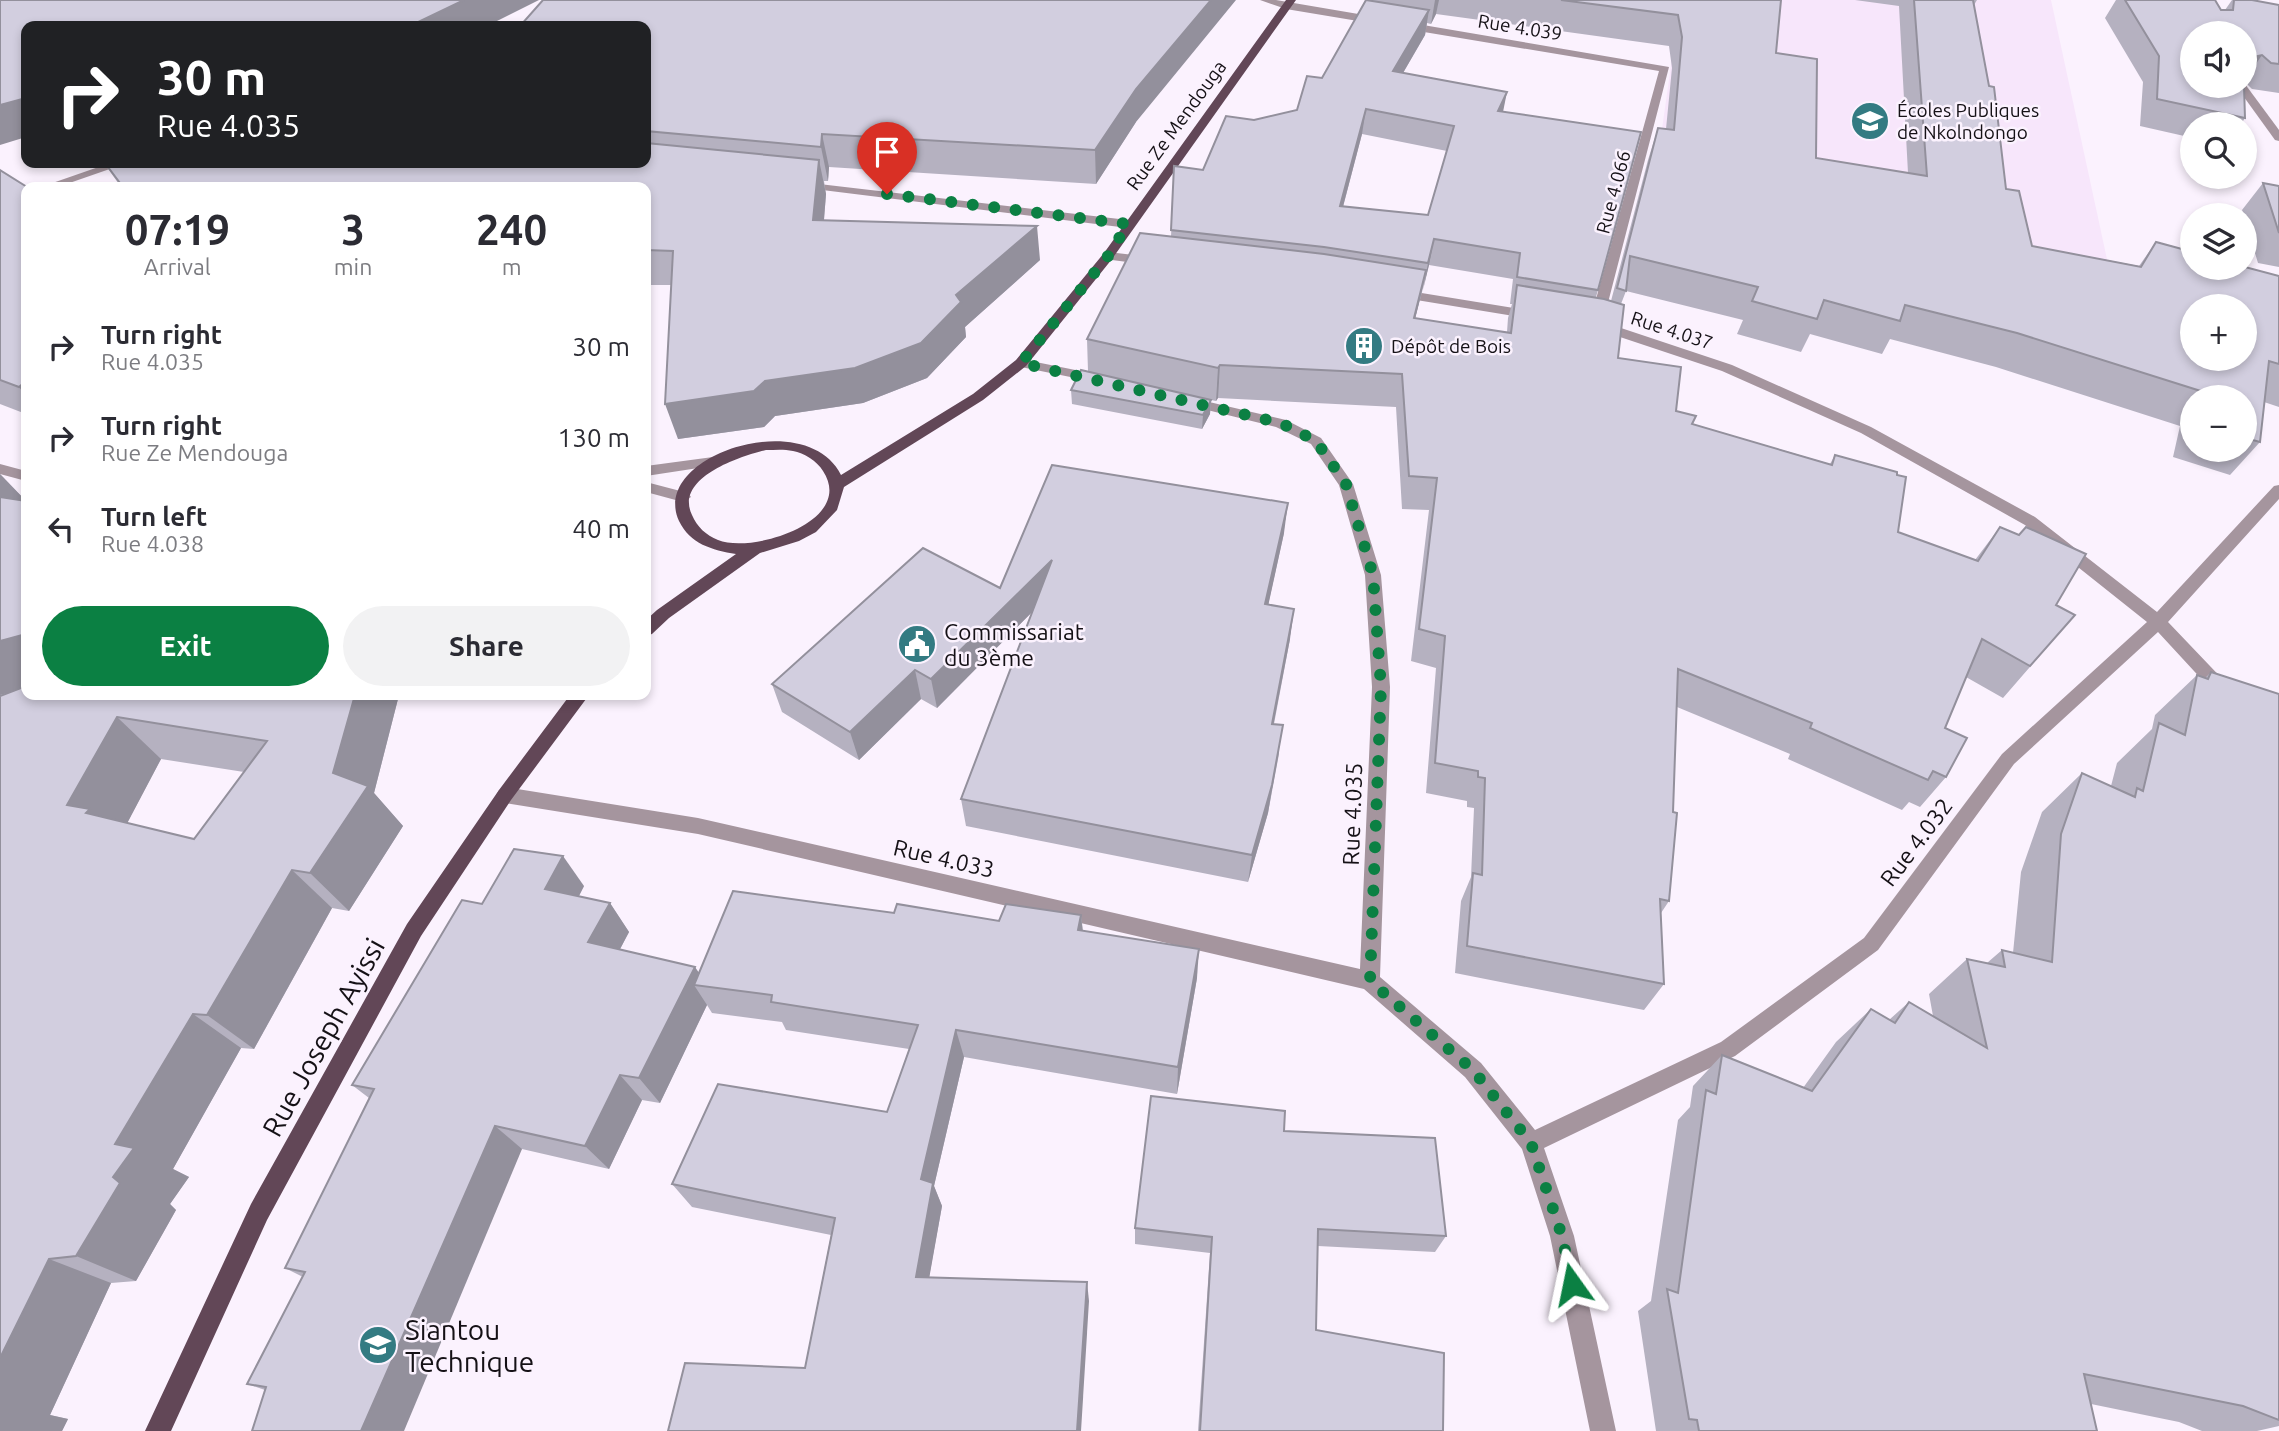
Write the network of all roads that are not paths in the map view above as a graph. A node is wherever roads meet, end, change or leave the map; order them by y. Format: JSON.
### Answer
{"nodes":[{"id":1,"x":1265,"y":0,"type":"edge"},
{"id":2,"x":1289,"y":3,"type":"edge"},
{"id":3,"x":1665,"y":69,"type":"joint"},
{"id":4,"x":2250,"y":98,"type":"edge"},
{"id":5,"x":2279,"y":138,"type":"edge"},
{"id":6,"x":106,"y":168,"type":"edge"},
{"id":7,"x":62,"y":182,"type":"edge"},
{"id":8,"x":782,"y":184,"type":"edge"},
{"id":9,"x":1128,"y":224,"type":"junction"},
{"id":10,"x":1108,"y":256,"type":"junction"},
{"id":11,"x":1161,"y":262,"type":"edge"},
{"id":12,"x":1385,"y":291,"type":"edge"},
{"id":13,"x":1543,"y":316,"type":"edge"},
{"id":14,"x":1589,"y":324,"type":"joint"},
{"id":15,"x":1021,"y":363,"type":"junction"},
{"id":16,"x":1125,"y":385,"type":"edge"},
{"id":17,"x":1164,"y":395,"type":"edge"},
{"id":18,"x":713,"y":462,"type":"junction"},
{"id":19,"x":0,"y":469,"type":"edge"},
{"id":20,"x":651,"y":470,"type":"edge"},
{"id":21,"x":21,"y":475,"type":"edge"},
{"id":22,"x":838,"y":484,"type":"junction"},
{"id":23,"x":651,"y":488,"type":"edge"},
{"id":24,"x":2279,"y":491,"type":"edge"},
{"id":25,"x":683,"y":497,"type":"junction"},
{"id":26,"x":756,"y":548,"type":"junction"},
{"id":27,"x":2158,"y":622,"type":"junction"},
{"id":28,"x":651,"y":625,"type":"edge"},
{"id":29,"x":576,"y":700,"type":"edge"},
{"id":30,"x":2233,"y":701,"type":"edge"},
{"id":31,"x":505,"y":795,"type":"junction"},
{"id":32,"x":1370,"y":981,"type":"junction"},
{"id":33,"x":1531,"y":1143,"type":"junction"},
{"id":34,"x":158,"y":1431,"type":"edge"},
{"id":35,"x":1603,"y":1431,"type":"edge"}],
"edges":[{"from":1,"to":2,"type":"street","name":"Rue 4.039"},
{"from":2,"to":3,"type":"street","name":"Rue 4.039"},
{"from":2,"to":9,"type":"main road","name":"Rue Ze Mendouga"},
{"from":3,"to":14,"type":"street","name":"Rue 4.066"},
{"from":4,"to":5,"type":"street"},
{"from":6,"to":7,"type":"street"},
{"from":8,"to":9,"type":"street"},
{"from":9,"to":10,"type":"main road","name":"Rue Ze Mendouga"},
{"from":10,"to":11,"type":"street"},
{"from":10,"to":15,"type":"main road","name":"Rue Ze Mendouga"},
{"from":12,"to":13,"type":"street"},
{"from":14,"to":27,"type":"street","name":"Rue 4.037"},
{"from":15,"to":16,"type":"street"},
{"from":15,"to":22,"type":"main road","name":"Rue Ze Mendouga"},
{"from":17,"to":32,"type":"street","name":"Rue 4.035"},
{"from":18,"to":20,"type":"street"},
{"from":18,"to":22,"type":"main road"},
{"from":18,"to":25,"type":"main road"},
{"from":19,"to":21,"type":"street"},
{"from":22,"to":26,"type":"main road"},
{"from":23,"to":25,"type":"street"},
{"from":24,"to":27,"type":"street","name":"Rue 4.032"},
{"from":25,"to":26,"type":"main road"},
{"from":26,"to":28,"type":"main road"},
{"from":27,"to":30,"type":"street","name":"Rue 4.037"},
{"from":27,"to":33,"type":"street","name":"Rue 4.032"},
{"from":29,"to":31,"type":"main road","name":"Rue Joseph Ayissi"},
{"from":31,"to":32,"type":"street","name":"Rue 4.033"},
{"from":31,"to":34,"type":"main road","name":"Rue Joseph Ayissi"},
{"from":32,"to":33,"type":"street"},
{"from":33,"to":35,"type":"street"}]}
